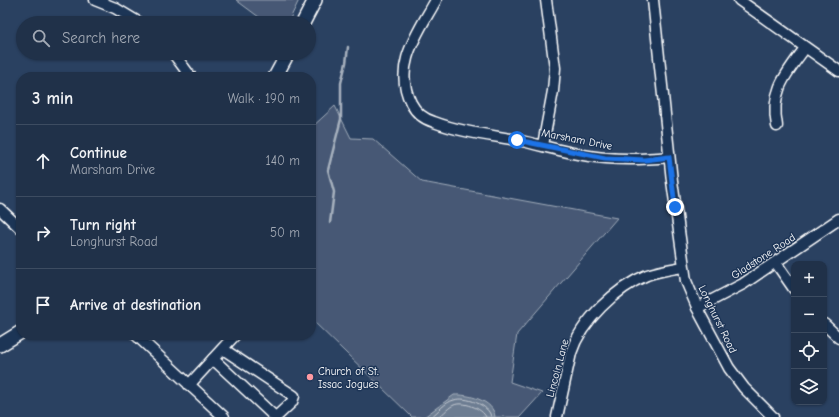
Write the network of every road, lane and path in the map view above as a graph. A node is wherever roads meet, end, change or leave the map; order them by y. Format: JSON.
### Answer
{"nodes":[{"id":1,"x":95,"y":0,"type":"edge"},
{"id":2,"x":315,"y":0,"type":"edge"},
{"id":3,"x":436,"y":0,"type":"edge"},
{"id":4,"x":546,"y":0,"type":"edge"},
{"id":5,"x":653,"y":0,"type":"edge"},
{"id":6,"x":738,"y":0,"type":"edge"},
{"id":7,"x":128,"y":16,"type":"edge"},
{"id":8,"x":307,"y":16,"type":"edge"},
{"id":9,"x":805,"y":48,"type":"junction"},
{"id":10,"x":178,"y":60,"type":"edge"},
{"id":11,"x":284,"y":60,"type":"edge"},
{"id":12,"x":839,"y":71,"type":"edge"},
{"id":13,"x":187,"y":72,"type":"edge"},
{"id":14,"x":278,"y":72,"type":"edge"},
{"id":15,"x":777,"y":126,"type":"dead end"},
{"id":16,"x":543,"y":145,"type":"junction"},
{"id":17,"x":669,"y":157,"type":"junction"},
{"id":18,"x":0,"y":209,"type":"edge"},
{"id":19,"x":839,"y":220,"type":"edge"},
{"id":20,"x":16,"y":224,"type":"edge"},
{"id":21,"x":776,"y":263,"type":"junction"},
{"id":22,"x":683,"y":266,"type":"junction"},
{"id":23,"x":791,"y":285,"type":"edge"},
{"id":24,"x":697,"y":308,"type":"junction"},
{"id":25,"x":827,"y":327,"type":"edge"},
{"id":26,"x":16,"y":335,"type":"edge"},
{"id":27,"x":839,"y":338,"type":"edge"},
{"id":28,"x":141,"y":340,"type":"edge"},
{"id":29,"x":231,"y":340,"type":"edge"},
{"id":30,"x":0,"y":346,"type":"edge"},
{"id":31,"x":223,"y":349,"type":"junction"},
{"id":32,"x":213,"y":359,"type":"junction"},
{"id":33,"x":189,"y":385,"type":"junction"},
{"id":34,"x":224,"y":417,"type":"edge"},
{"id":35,"x":275,"y":417,"type":"edge"},
{"id":36,"x":556,"y":417,"type":"edge"},
{"id":37,"x":773,"y":417,"type":"edge"}],
"edges":[{"from":1,"to":7,"type":"street"},
{"from":2,"to":8,"type":"main road"},
{"from":3,"to":16,"type":"street","name":"Marsham Drive"},
{"from":4,"to":16,"type":"street"},
{"from":5,"to":17,"type":"street","name":"Longhurst Road"},
{"from":6,"to":9,"type":"street"},
{"from":9,"to":12,"type":"street"},
{"from":9,"to":15,"type":"street"},
{"from":10,"to":13,"type":"street"},
{"from":11,"to":14,"type":"main road"},
{"from":16,"to":17,"type":"street","name":"Marsham Drive"},
{"from":17,"to":22,"type":"street","name":"Longhurst Road"},
{"from":18,"to":20,"type":"street"},
{"from":19,"to":21,"type":"street","name":"Gladstone Road"},
{"from":21,"to":23,"type":"street"},
{"from":21,"to":24,"type":"street","name":"Gladstone Road"},
{"from":22,"to":24,"type":"street","name":"Longhurst Road"},
{"from":22,"to":36,"type":"street","name":"Lincoln Lane"},
{"from":24,"to":37,"type":"street","name":"Longhurst Road"},
{"from":25,"to":27,"type":"street"},
{"from":26,"to":30,"type":"main road"},
{"from":28,"to":33,"type":"street"},
{"from":29,"to":31,"type":"street"},
{"from":31,"to":32,"type":"street"},
{"from":31,"to":35,"type":"street"},
{"from":32,"to":33,"type":"street"},
{"from":32,"to":35,"type":"street"},
{"from":33,"to":34,"type":"street"}]}
